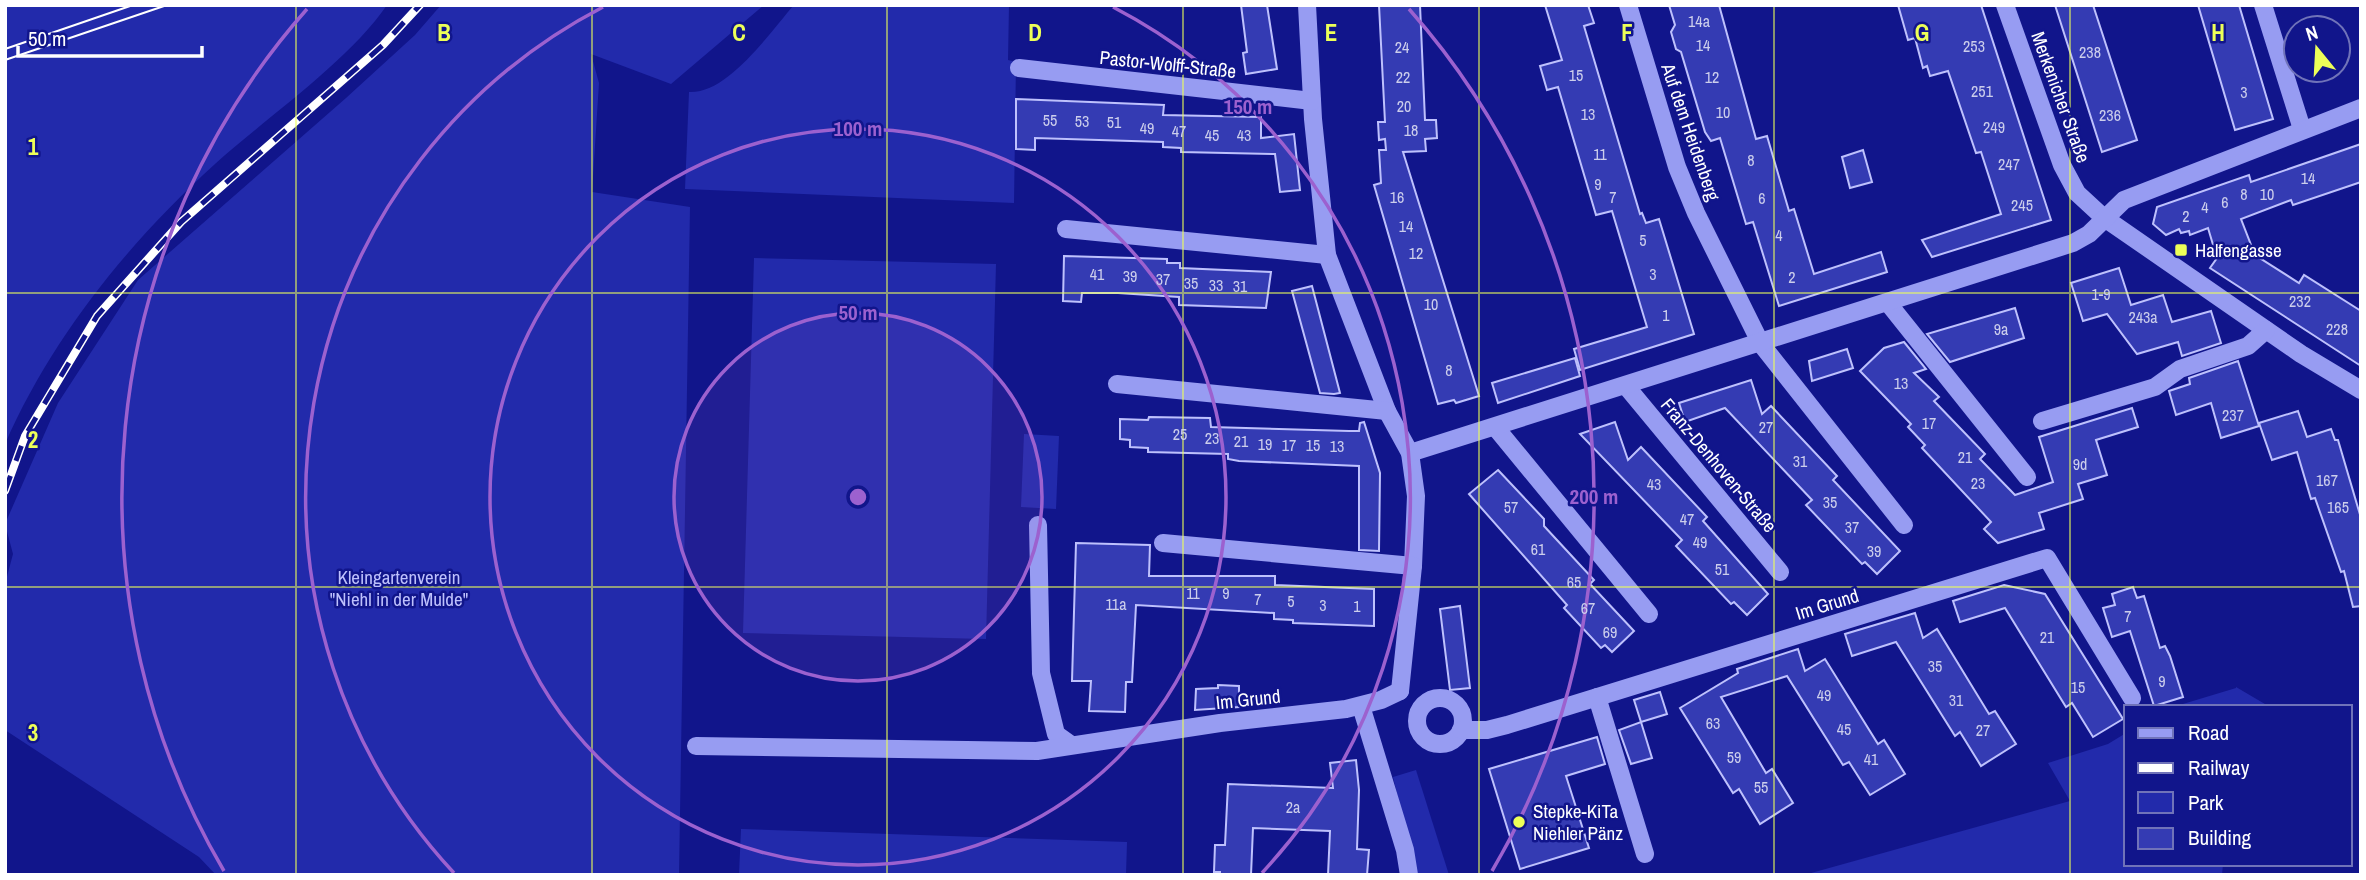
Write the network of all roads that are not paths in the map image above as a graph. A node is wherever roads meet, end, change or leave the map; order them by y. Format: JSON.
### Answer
{"nodes":[{"id":1,"x":1307,"y":5,"type":"edge"},
{"id":2,"x":1628,"y":5,"type":"edge"},
{"id":3,"x":2005,"y":5,"type":"edge"},
{"id":4,"x":2263,"y":5,"type":"edge"},
{"id":5,"x":1019,"y":68,"type":"dead end"},
{"id":6,"x":1312,"y":101,"type":"junction"},
{"id":7,"x":2361,"y":108,"type":"edge"},
{"id":8,"x":2302,"y":130,"type":"junction"},
{"id":9,"x":2103,"y":217,"type":"junction"},
{"id":10,"x":1066,"y":229,"type":"dead end"},
{"id":11,"x":1327,"y":255,"type":"junction"},
{"id":12,"x":1888,"y":303,"type":"junction"},
{"id":13,"x":2266,"y":330,"type":"junction"},
{"id":14,"x":1760,"y":344,"type":"junction"},
{"id":15,"x":1117,"y":384,"type":"dead end"},
{"id":16,"x":1626,"y":386,"type":"junction"},
{"id":17,"x":2361,"y":390,"type":"edge"},
{"id":18,"x":1387,"y":411,"type":"junction"},
{"id":19,"x":2042,"y":421,"type":"dead end"},
{"id":20,"x":1496,"y":428,"type":"junction"},
{"id":21,"x":1410,"y":453,"type":"junction"},
{"id":22,"x":2028,"y":477,"type":"dead end"},
{"id":23,"x":1038,"y":525,"type":"dead end"},
{"id":24,"x":1904,"y":525,"type":"dead end"},
{"id":25,"x":1163,"y":543,"type":"dead end"},
{"id":26,"x":1413,"y":566,"type":"junction"},
{"id":27,"x":1780,"y":572,"type":"dead end"},
{"id":28,"x":1649,"y":614,"type":"dead end"},
{"id":29,"x":1400,"y":691,"type":"junction"},
{"id":30,"x":1597,"y":697,"type":"junction"},
{"id":31,"x":2132,"y":698,"type":"dead end"},
{"id":32,"x":1424,"y":704,"type":"junction"},
{"id":33,"x":1361,"y":706,"type":"junction"},
{"id":34,"x":1461,"y":730,"type":"junction"},
{"id":35,"x":1070,"y":744,"type":"junction"},
{"id":36,"x":696,"y":746,"type":"dead end"},
{"id":37,"x":1646,"y":853,"type":"dead end"},
{"id":38,"x":1409,"y":875,"type":"edge"}],
"edges":[{"from":1,"to":6,"type":"street"},
{"from":2,"to":14,"type":"street","name":"Auf dem Heidenberg"},
{"from":3,"to":9,"type":"street","name":"Merkenicher Straße"},
{"from":4,"to":8,"type":"street"},
{"from":5,"to":6,"type":"street","name":"Pastor-Wolff-Straße"},
{"from":6,"to":11,"type":"street"},
{"from":7,"to":8,"type":"street"},
{"from":8,"to":9,"type":"street"},
{"from":9,"to":12,"type":"street","name":"Franz-Denhoven-Straße"},
{"from":9,"to":13,"type":"street","name":"Merkenicher Straße"},
{"from":10,"to":11,"type":"street"},
{"from":11,"to":18,"type":"street"},
{"from":12,"to":14,"type":"street","name":"Franz-Denhoven-Straße"},
{"from":12,"to":22,"type":"street"},
{"from":13,"to":17,"type":"street","name":"Merkenicher Straße"},
{"from":13,"to":19,"type":"street"},
{"from":14,"to":16,"type":"street","name":"Franz-Denhoven-Straße"},
{"from":14,"to":24,"type":"street"},
{"from":15,"to":18,"type":"street"},
{"from":16,"to":20,"type":"street","name":"Franz-Denhoven-Straße"},
{"from":16,"to":27,"type":"street","name":"Franz-Denhoven-Straße"},
{"from":18,"to":21,"type":"street"},
{"from":20,"to":21,"type":"street","name":"Franz-Denhoven-Straße"},
{"from":20,"to":28,"type":"street"},
{"from":21,"to":26,"type":"street"},
{"from":23,"to":35,"type":"street"},
{"from":25,"to":26,"type":"street"},
{"from":26,"to":29,"type":"street"},
{"from":29,"to":32,"type":"street"},
{"from":29,"to":33,"type":"street","name":"Im Grund"},
{"from":30,"to":31,"type":"street","name":"Im Grund"},
{"from":30,"to":34,"type":"street","name":"Im Grund"},
{"from":30,"to":37,"type":"street"},
{"from":32,"to":34,"type":"street"},
{"from":32,"to":34,"type":"street","name":"Im Grund"},
{"from":33,"to":35,"type":"street","name":"Im Grund"},
{"from":33,"to":38,"type":"street"},
{"from":35,"to":36,"type":"street","name":"Im Grund"}]}
